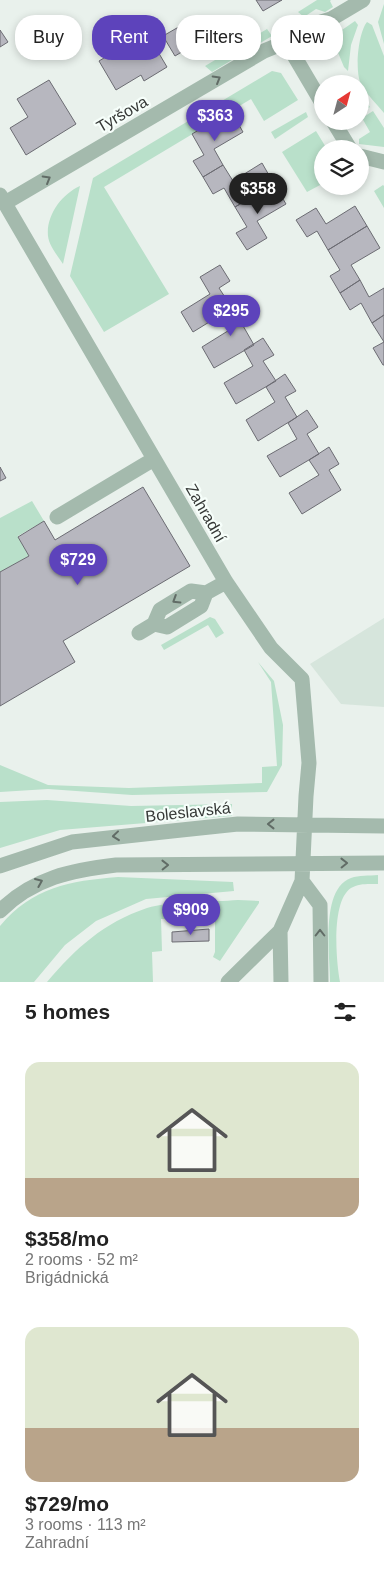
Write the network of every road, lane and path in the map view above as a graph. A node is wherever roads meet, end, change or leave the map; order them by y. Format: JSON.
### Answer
{"nodes":[{"id":1,"x":363,"y":0,"type":"edge"},
{"id":2,"x":336,"y":15,"type":"edge"},
{"id":3,"x":271,"y":48,"type":"edge"},
{"id":4,"x":297,"y":60,"type":"edge"},
{"id":5,"x":314,"y":89,"type":"edge"},
{"id":6,"x":369,"y":158,"type":"edge"},
{"id":7,"x":384,"y":162,"type":"edge"},
{"id":8,"x":2,"y":199,"type":"edge"},
{"id":9,"x":154,"y":459,"type":"junction"},
{"id":10,"x":58,"y":518,"type":"dead end"},
{"id":11,"x":226,"y":582,"type":"junction"},
{"id":12,"x":139,"y":633,"type":"dead end"},
{"id":13,"x":305,"y":824,"type":"junction"},
{"id":14,"x":384,"y":826,"type":"edge"},
{"id":15,"x":303,"y":863,"type":"junction"},
{"id":16,"x":384,"y":863,"type":"edge"},
{"id":17,"x":0,"y":866,"type":"edge"},
{"id":18,"x":302,"y":881,"type":"junction"},
{"id":19,"x":0,"y":911,"type":"edge"},
{"id":20,"x":280,"y":931,"type":"junction"},
{"id":21,"x":246,"y":966,"type":"junction"},
{"id":22,"x":228,"y":982,"type":"edge"},
{"id":23,"x":246,"y":982,"type":"edge"},
{"id":24,"x":281,"y":982,"type":"edge"},
{"id":25,"x":320,"y":982,"type":"edge"}],
"edges":[{"from":1,"to":2,"type":"street","name":"Tyršova"},
{"from":8,"to":3,"type":"street","name":"Tyršova","one_way":true},
{"from":4,"to":5,"type":"street"},
{"from":6,"to":7,"type":"street"},
{"from":8,"to":9,"type":"street","name":"Zahradní"},
{"from":9,"to":10,"type":"street"},
{"from":9,"to":11,"type":"street","name":"Zahradní"},
{"from":11,"to":12,"type":"street"},
{"from":11,"to":13,"type":"street","name":"Zahradní"},
{"from":13,"to":14,"type":"street","name":"Boleslavská"},
{"from":13,"to":15,"type":"street","name":"Zahradní"},
{"from":13,"to":17,"type":"street","name":"Boleslavská","one_way":true},
{"from":15,"to":16,"type":"street","one_way":true},
{"from":15,"to":18,"type":"street","name":"Zahradní"},
{"from":19,"to":15,"type":"street","one_way":true},
{"from":18,"to":20,"type":"street"},
{"from":25,"to":18,"type":"street","one_way":true},
{"from":20,"to":21,"type":"street"},
{"from":20,"to":24,"type":"street"},
{"from":21,"to":22,"type":"street"},
{"from":21,"to":23,"type":"street"}]}
